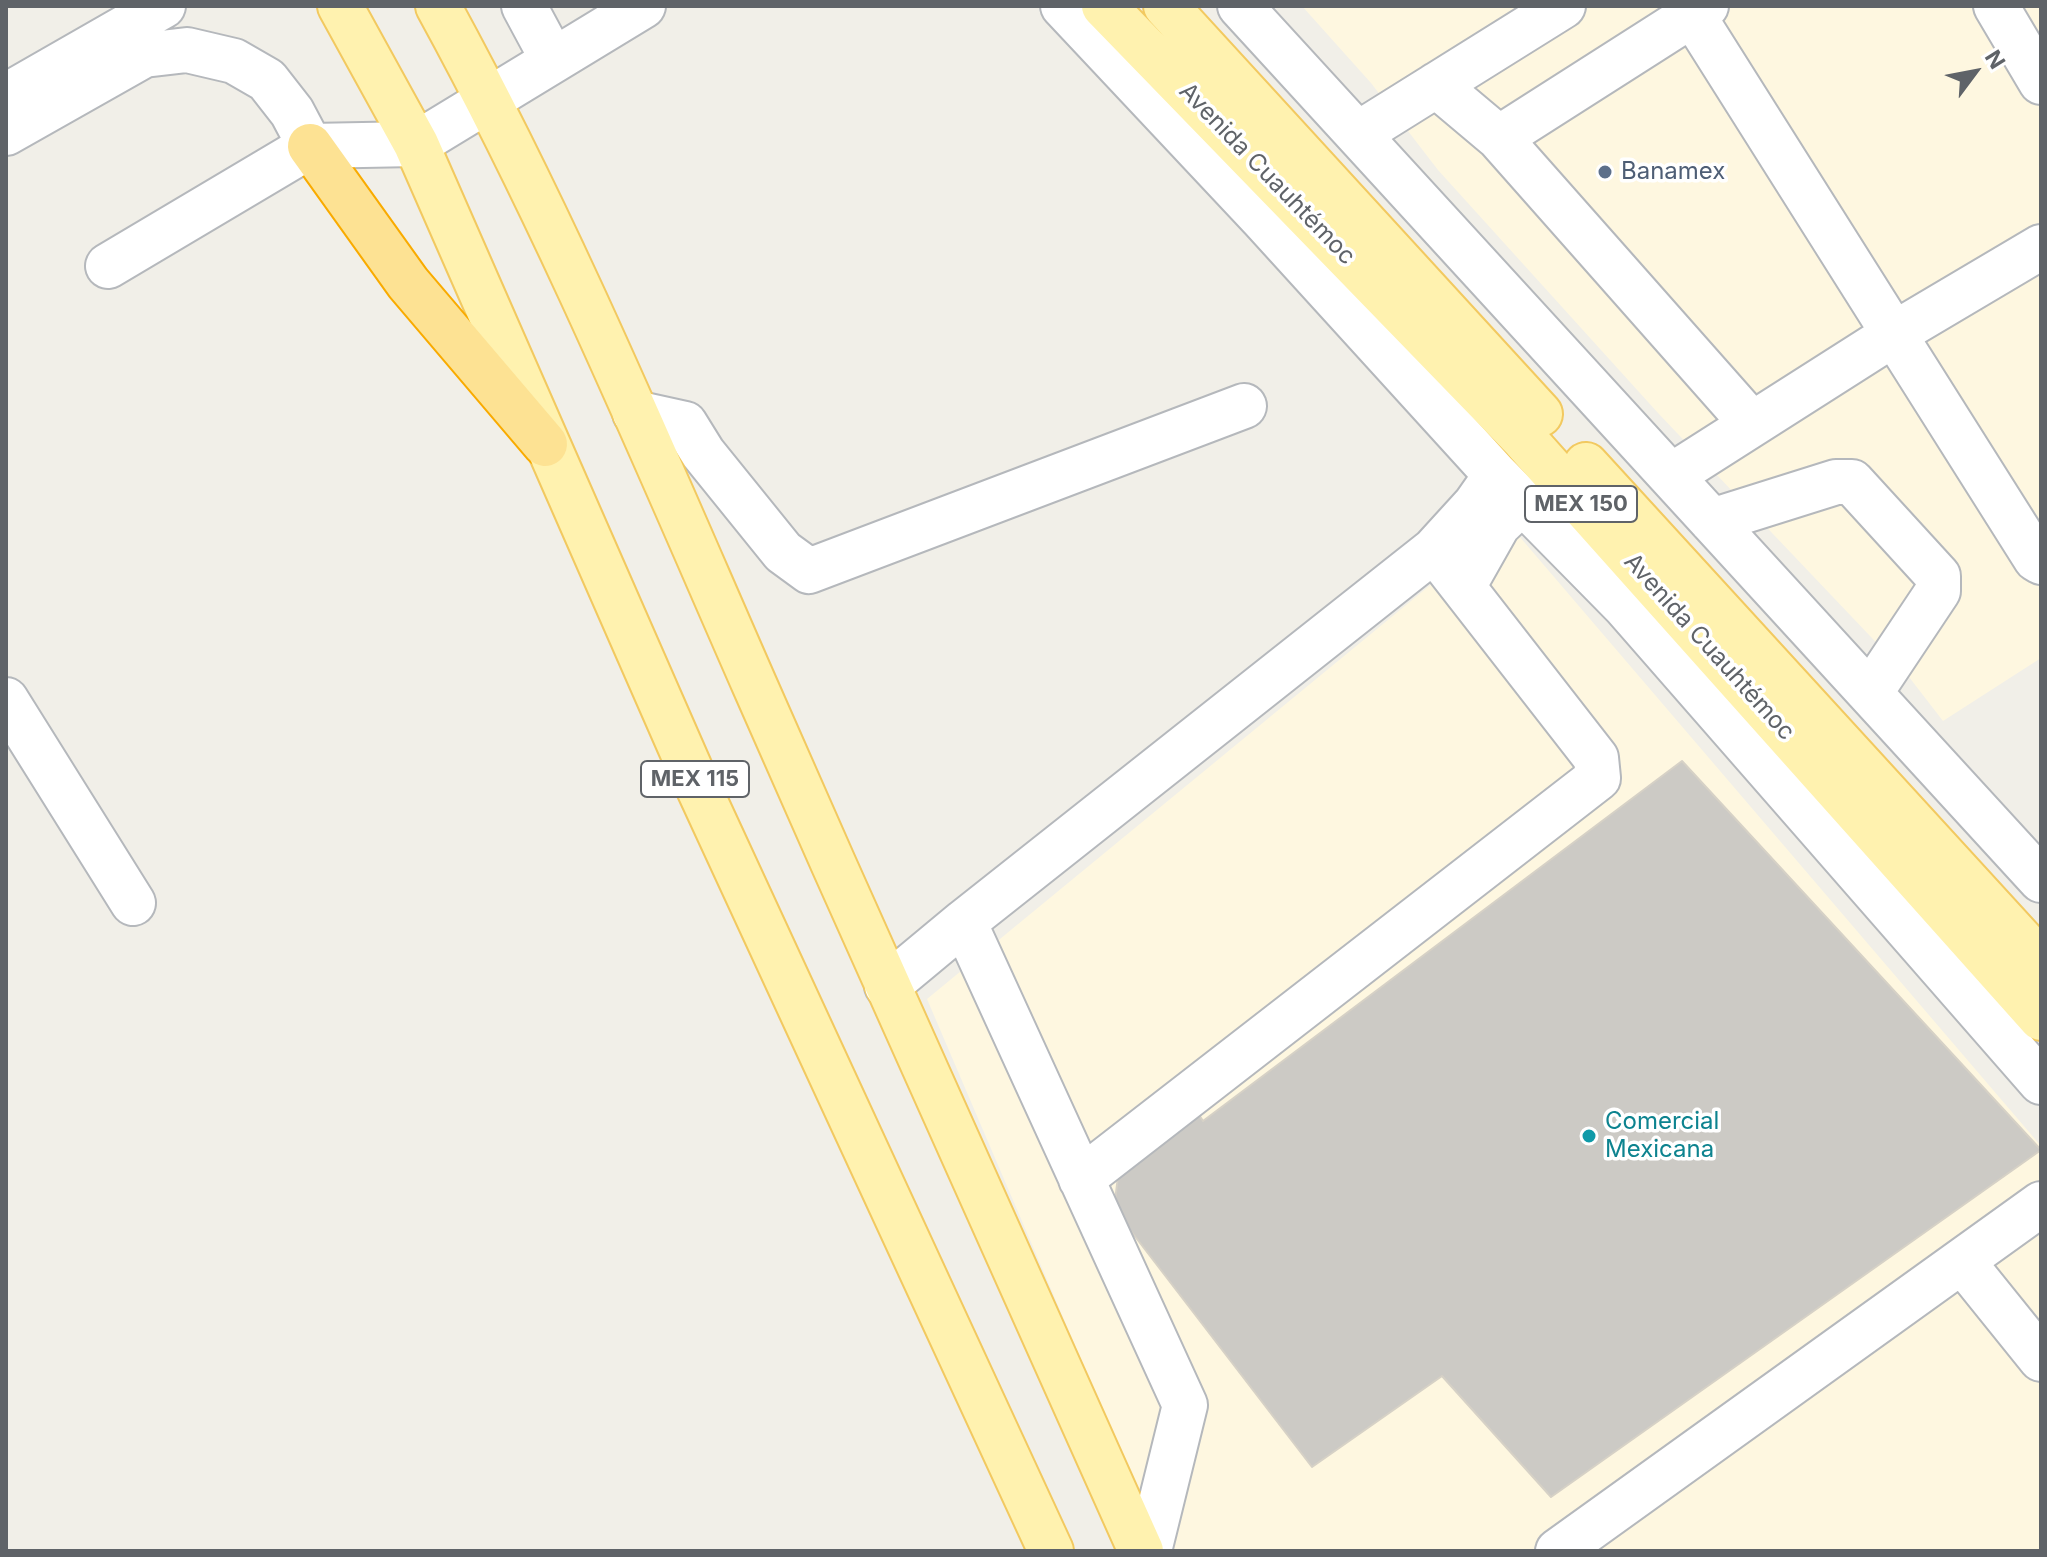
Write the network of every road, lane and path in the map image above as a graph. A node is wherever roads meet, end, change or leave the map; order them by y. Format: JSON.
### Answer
{"nodes":[{"id":1,"x":340,"y":6,"type":"edge"},
{"id":2,"x":438,"y":6,"type":"edge"},
{"id":3,"x":524,"y":6,"type":"edge"},
{"id":4,"x":643,"y":6,"type":"edge"},
{"id":5,"x":1063,"y":6,"type":"edge"},
{"id":6,"x":1104,"y":6,"type":"edge"},
{"id":7,"x":1166,"y":6,"type":"edge"},
{"id":8,"x":1240,"y":6,"type":"edge"},
{"id":9,"x":1563,"y":6,"type":"edge"},
{"id":10,"x":1996,"y":6,"type":"edge"},
{"id":11,"x":1695,"y":9,"type":"edge"},
{"id":12,"x":147,"y":10,"type":"edge"},
{"id":13,"x":553,"y":60,"type":"junction"},
{"id":14,"x":2041,"y":82,"type":"edge"},
{"id":15,"x":1436,"y":85,"type":"junction"},
{"id":16,"x":6,"y":96,"type":"edge"},
{"id":17,"x":488,"y":98,"type":"junction"},
{"id":18,"x":6,"y":133,"type":"edge"},
{"id":19,"x":1358,"y":134,"type":"junction"},
{"id":20,"x":1499,"y":138,"type":"junction"},
{"id":21,"x":416,"y":144,"type":"junction"},
{"id":22,"x":310,"y":146,"type":"junction"},
{"id":23,"x":2041,"y":247,"type":"edge"},
{"id":24,"x":108,"y":266,"type":"dead end"},
{"id":25,"x":1894,"y":334,"type":"junction"},
{"id":26,"x":1244,"y":406,"type":"dead end"},
{"id":27,"x":635,"y":413,"type":"junction"},
{"id":28,"x":1752,"y":424,"type":"junction"},
{"id":29,"x":545,"y":444,"type":"junction"},
{"id":30,"x":1671,"y":476,"type":"junction"},
{"id":31,"x":1498,"y":502,"type":"junction"},
{"id":32,"x":1712,"y":521,"type":"junction"},
{"id":33,"x":1434,"y":550,"type":"junction"},
{"id":34,"x":2041,"y":562,"type":"edge"},
{"id":35,"x":1463,"y":587,"type":"junction"},
{"id":36,"x":1870,"y":693,"type":"junction"},
{"id":37,"x":6,"y":700,"type":"edge"},
{"id":38,"x":2041,"y":880,"type":"edge"},
{"id":39,"x":133,"y":903,"type":"dead end"},
{"id":40,"x":964,"y":922,"type":"junction"},
{"id":41,"x":2041,"y":962,"type":"edge"},
{"id":42,"x":887,"y":986,"type":"junction"},
{"id":43,"x":2041,"y":1018,"type":"edge"},
{"id":44,"x":2041,"y":1082,"type":"edge"},
{"id":45,"x":1081,"y":1179,"type":"junction"},
{"id":46,"x":2041,"y":1204,"type":"edge"},
{"id":47,"x":1962,"y":1261,"type":"junction"},
{"id":48,"x":2041,"y":1359,"type":"edge"},
{"id":49,"x":1051,"y":1551,"type":"edge"},
{"id":50,"x":1141,"y":1551,"type":"edge"},
{"id":51,"x":1149,"y":1551,"type":"edge"},
{"id":52,"x":1558,"y":1551,"type":"edge"}],
"edges":[{"from":1,"to":21,"type":"main road","number":"MEX 115"},
{"from":2,"to":17,"type":"main road","number":"MEX 115"},
{"from":3,"to":13,"type":"street"},
{"from":4,"to":13,"type":"street"},
{"from":5,"to":31,"type":"street"},
{"from":6,"to":43,"type":"main road","name":"Avenida Cuauhtémoc","number":"MEX 150"},
{"from":7,"to":41,"type":"main road","name":"Avenida Cuauhtémoc","number":"MEX 150"},
{"from":8,"to":19,"type":"street"},
{"from":9,"to":15,"type":"street"},
{"from":10,"to":14,"type":"street"},
{"from":11,"to":20,"type":"street"},
{"from":11,"to":25,"type":"street"},
{"from":12,"to":16,"type":"street"},
{"from":13,"to":17,"type":"street"},
{"from":15,"to":19,"type":"street"},
{"from":15,"to":20,"type":"street"},
{"from":17,"to":21,"type":"street"},
{"from":17,"to":27,"type":"main road","number":"MEX 115"},
{"from":18,"to":22,"type":"street"},
{"from":19,"to":30,"type":"street"},
{"from":20,"to":28,"type":"street"},
{"from":21,"to":22,"type":"street"},
{"from":21,"to":29,"type":"main road","number":"MEX 115"},
{"from":22,"to":24,"type":"street"},
{"from":22,"to":29,"type":"highway"},
{"from":23,"to":25,"type":"street"},
{"from":25,"to":28,"type":"street"},
{"from":25,"to":34,"type":"street"},
{"from":26,"to":27,"type":"street"},
{"from":27,"to":42,"type":"main road","number":"MEX 115"},
{"from":28,"to":30,"type":"street"},
{"from":29,"to":49,"type":"main road","number":"MEX 115"},
{"from":30,"to":32,"type":"street"},
{"from":31,"to":33,"type":"street"},
{"from":31,"to":35,"type":"street"},
{"from":31,"to":44,"type":"street"},
{"from":32,"to":36,"type":"street"},
{"from":32,"to":36,"type":"street"},
{"from":33,"to":35,"type":"street"},
{"from":33,"to":40,"type":"street"},
{"from":35,"to":45,"type":"street"},
{"from":36,"to":38,"type":"street"},
{"from":37,"to":39,"type":"street"},
{"from":40,"to":42,"type":"street"},
{"from":40,"to":45,"type":"street"},
{"from":42,"to":50,"type":"main road","number":"MEX 115"},
{"from":45,"to":51,"type":"street"},
{"from":46,"to":47,"type":"street"},
{"from":47,"to":48,"type":"street"},
{"from":47,"to":52,"type":"street"}]}
